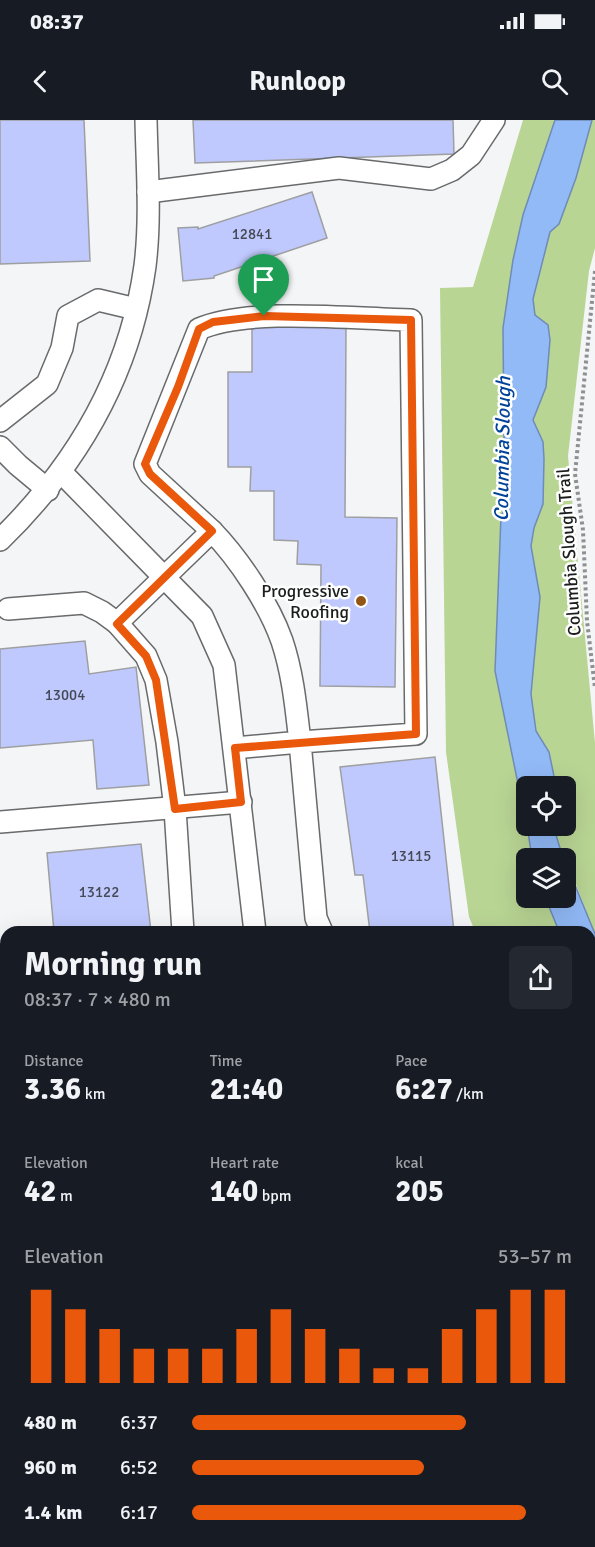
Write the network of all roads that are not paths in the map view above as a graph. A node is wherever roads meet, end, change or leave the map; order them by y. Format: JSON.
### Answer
{"nodes":[{"id":1,"x":146,"y":120,"type":"edge"},
{"id":2,"x":494,"y":120,"type":"edge"},
{"id":3,"x":148,"y":192,"type":"junction"},
{"id":4,"x":136,"y":309,"type":"junction"},
{"id":5,"x":0,"y":421,"type":"edge"},
{"id":6,"x":0,"y":447,"type":"edge"},
{"id":7,"x":61,"y":472,"type":"junction"},
{"id":8,"x":48,"y":490,"type":"junction"},
{"id":9,"x":212,"y":531,"type":"junction"},
{"id":10,"x":0,"y":540,"type":"edge"},
{"id":11,"x":166,"y":579,"type":"junction"},
{"id":12,"x":8,"y":609,"type":"dead end"},
{"id":13,"x":117,"y":624,"type":"junction"},
{"id":14,"x":300,"y":742,"type":"junction"},
{"id":15,"x":235,"y":748,"type":"junction"},
{"id":16,"x":241,"y":802,"type":"junction"},
{"id":17,"x":175,"y":809,"type":"junction"},
{"id":18,"x":0,"y":822,"type":"edge"},
{"id":19,"x":183,"y":926,"type":"edge"},
{"id":20,"x":254,"y":926,"type":"edge"},
{"id":21,"x":319,"y":926,"type":"edge"}],
"edges":[{"from":1,"to":3,"type":"street"},
{"from":2,"to":3,"type":"street"},
{"from":3,"to":4,"type":"street"},
{"from":4,"to":5,"type":"street"},
{"from":4,"to":7,"type":"street"},
{"from":6,"to":8,"type":"street"},
{"from":7,"to":8,"type":"street"},
{"from":7,"to":11,"type":"street"},
{"from":8,"to":10,"type":"street"},
{"from":9,"to":11,"type":"street"},
{"from":9,"to":14,"type":"street"},
{"from":9,"to":14,"type":"street"},
{"from":11,"to":13,"type":"street"},
{"from":11,"to":15,"type":"street"},
{"from":12,"to":13,"type":"street"},
{"from":13,"to":17,"type":"street"},
{"from":14,"to":15,"type":"street"},
{"from":14,"to":21,"type":"street"},
{"from":15,"to":16,"type":"street"},
{"from":16,"to":17,"type":"street"},
{"from":16,"to":20,"type":"street"},
{"from":17,"to":18,"type":"street"},
{"from":17,"to":19,"type":"street"}]}
